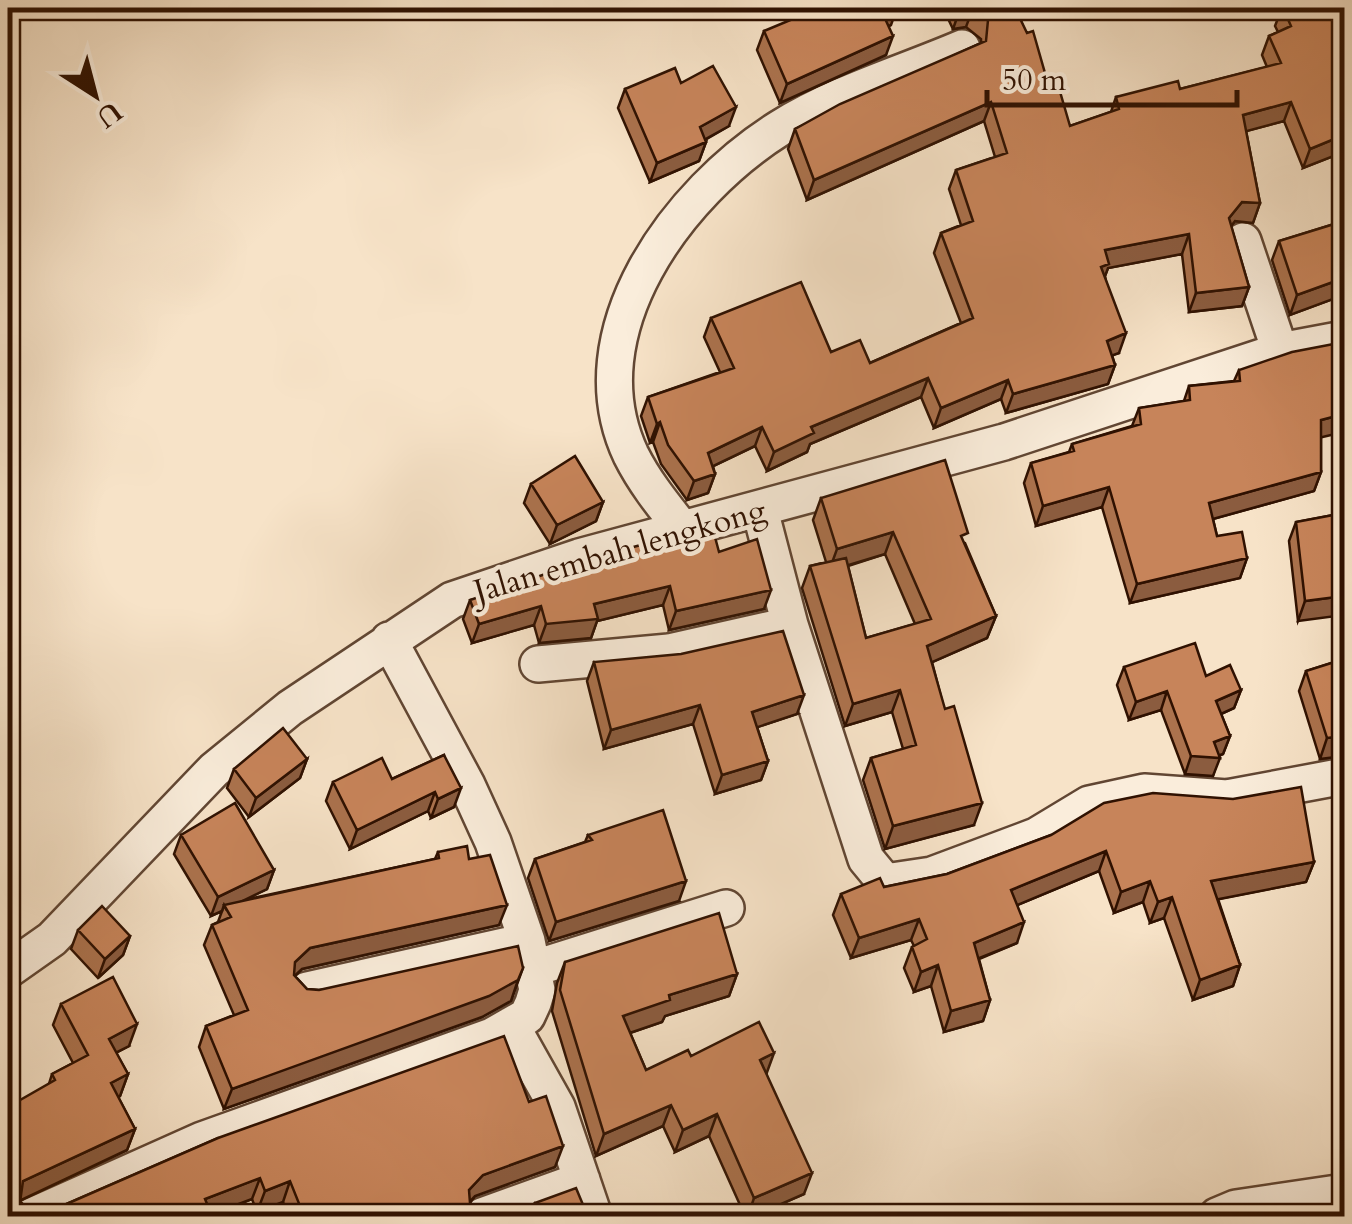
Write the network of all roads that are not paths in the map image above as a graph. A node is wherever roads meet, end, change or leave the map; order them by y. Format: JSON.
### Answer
{"nodes":[{"id":1,"x":962,"y":48,"type":"edge"},
{"id":2,"x":1243,"y":241,"type":"dead end"},
{"id":3,"x":1344,"y":339,"type":"edge"},
{"id":4,"x":1280,"y":351,"type":"junction"},
{"id":5,"x":760,"y":510,"type":"junction"},
{"id":6,"x":683,"y":530,"type":"junction"},
{"id":7,"x":790,"y":625,"type":"junction"},
{"id":8,"x":389,"y":640,"type":"junction"},
{"id":9,"x":538,"y":664,"type":"dead end"},
{"id":10,"x":1344,"y":776,"type":"edge"},
{"id":11,"x":726,"y":908,"type":"dead end"},
{"id":12,"x":530,"y":955,"type":"junction"},
{"id":13,"x":8,"y":970,"type":"edge"},
{"id":14,"x":307,"y":990,"type":"edge"},
{"id":15,"x":511,"y":1025,"type":"junction"},
{"id":16,"x":582,"y":1180,"type":"junction"},
{"id":17,"x":1344,"y":1192,"type":"edge"},
{"id":18,"x":32,"y":1216,"type":"edge"},
{"id":19,"x":482,"y":1216,"type":"edge"},
{"id":20,"x":594,"y":1216,"type":"edge"},
{"id":21,"x":1217,"y":1216,"type":"edge"}],
"edges":[{"from":1,"to":6,"type":"street"},
{"from":2,"to":4,"type":"street"},
{"from":3,"to":4,"type":"street","name":"Jalan embah lengkong"},
{"from":4,"to":5,"type":"street","name":"Jalan embah lengkong"},
{"from":5,"to":6,"type":"street","name":"Jalan embah lengkong"},
{"from":5,"to":7,"type":"street"},
{"from":6,"to":8,"type":"street","name":"Jalan embah lengkong"},
{"from":7,"to":9,"type":"street"},
{"from":7,"to":10,"type":"street"},
{"from":8,"to":12,"type":"street"},
{"from":8,"to":13,"type":"street","name":"Jalan embah lengkong"},
{"from":11,"to":12,"type":"street"},
{"from":12,"to":14,"type":"street"},
{"from":12,"to":15,"type":"street"},
{"from":15,"to":16,"type":"street"},
{"from":15,"to":18,"type":"street"},
{"from":16,"to":19,"type":"street"},
{"from":16,"to":20,"type":"street"},
{"from":17,"to":21,"type":"street"}]}
